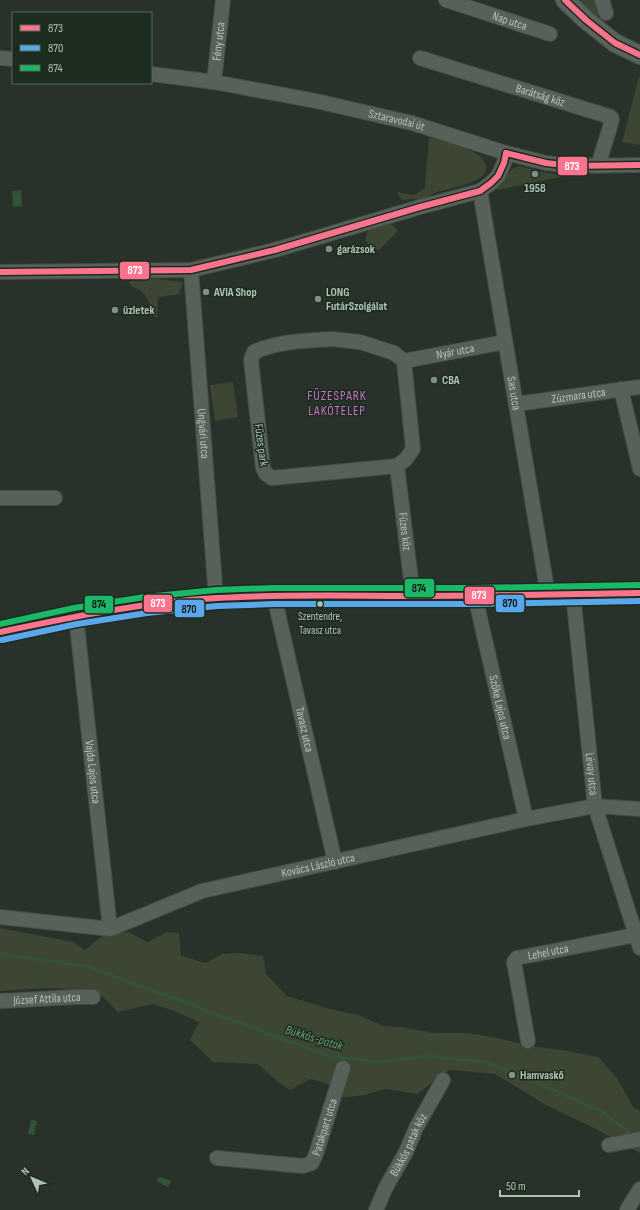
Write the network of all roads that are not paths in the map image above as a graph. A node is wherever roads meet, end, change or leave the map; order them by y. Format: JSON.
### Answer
{"nodes":[{"id":1,"x":223,"y":0,"type":"edge"},
{"id":2,"x":565,"y":0,"type":"edge"},
{"id":3,"x":454,"y":2,"type":"edge"},
{"id":4,"x":550,"y":34,"type":"dead end"},
{"id":5,"x":640,"y":55,"type":"edge"},
{"id":6,"x":0,"y":58,"type":"edge"},
{"id":7,"x":420,"y":58,"type":"dead end"},
{"id":8,"x":12,"y":60,"type":"edge"},
{"id":9,"x":152,"y":74,"type":"edge"},
{"id":10,"x":214,"y":82,"type":"junction"},
{"id":11,"x":506,"y":153,"type":"junction"},
{"id":12,"x":640,"y":165,"type":"edge"},
{"id":13,"x":598,"y":166,"type":"junction"},
{"id":14,"x":480,"y":191,"type":"junction"},
{"id":15,"x":191,"y":270,"type":"junction"},
{"id":16,"x":0,"y":272,"type":"edge"},
{"id":17,"x":505,"y":342,"type":"junction"},
{"id":18,"x":404,"y":361,"type":"junction"},
{"id":19,"x":640,"y":387,"type":"edge"},
{"id":20,"x":621,"y":389,"type":"junction"},
{"id":21,"x":516,"y":404,"type":"junction"},
{"id":22,"x":397,"y":466,"type":"junction"},
{"id":23,"x":640,"y":469,"type":"edge"},
{"id":24,"x":0,"y":498,"type":"edge"},
{"id":25,"x":55,"y":498,"type":"dead end"},
{"id":26,"x":640,"y":593,"type":"edge"},
{"id":27,"x":573,"y":594,"type":"junction"},
{"id":28,"x":548,"y":595,"type":"junction"},
{"id":29,"x":274,"y":596,"type":"junction"},
{"id":30,"x":413,"y":596,"type":"junction"},
{"id":31,"x":475,"y":596,"type":"junction"},
{"id":32,"x":216,"y":598,"type":"junction"},
{"id":33,"x":76,"y":616,"type":"junction"},
{"id":34,"x":0,"y":632,"type":"edge"},
{"id":35,"x":595,"y":806,"type":"junction"},
{"id":36,"x":640,"y":809,"type":"edge"},
{"id":37,"x":526,"y":819,"type":"junction"},
{"id":38,"x":335,"y":862,"type":"junction"},
{"id":39,"x":0,"y":918,"type":"edge"},
{"id":40,"x":110,"y":929,"type":"junction"},
{"id":41,"x":638,"y":934,"type":"edge"},
{"id":42,"x":640,"y":948,"type":"edge"},
{"id":43,"x":93,"y":997,"type":"dead end"},
{"id":44,"x":0,"y":1001,"type":"edge"},
{"id":45,"x":528,"y":1041,"type":"dead end"},
{"id":46,"x":343,"y":1068,"type":"dead end"},
{"id":47,"x":443,"y":1080,"type":"dead end"},
{"id":48,"x":640,"y":1139,"type":"edge"},
{"id":49,"x":609,"y":1145,"type":"dead end"},
{"id":50,"x":217,"y":1158,"type":"dead end"},
{"id":51,"x":640,"y":1189,"type":"edge"},
{"id":52,"x":376,"y":1210,"type":"edge"},
{"id":53,"x":626,"y":1210,"type":"edge"}],
"edges":[{"from":1,"to":10,"type":"street","name":"Fény utca"},
{"from":2,"to":5,"type":"main road"},
{"from":3,"to":4,"type":"street","name":"Nap utca"},
{"from":6,"to":8,"type":"street"},
{"from":7,"to":13,"type":"street","name":"Barátság köz"},
{"from":9,"to":10,"type":"street","name":"Sztaravodai út"},
{"from":10,"to":11,"type":"street","name":"Sztaravodai út"},
{"from":11,"to":13,"type":"street","name":"Sztaravodai út"},
{"from":11,"to":14,"type":"street"},
{"from":12,"to":13,"type":"street","name":"Sztaravodai út"},
{"from":14,"to":15,"type":"street"},
{"from":14,"to":17,"type":"street","name":"Sas utca"},
{"from":15,"to":16,"type":"street"},
{"from":15,"to":32,"type":"street","name":"Ungvári utca"},
{"from":17,"to":18,"type":"street","name":"Nyár utca"},
{"from":17,"to":21,"type":"street","name":"Sas utca"},
{"from":18,"to":22,"type":"street"},
{"from":18,"to":22,"type":"street","name":"Füzes park"},
{"from":19,"to":20,"type":"street","name":"Zúzmara utca"},
{"from":20,"to":21,"type":"street","name":"Zúzmara utca"},
{"from":20,"to":23,"type":"street"},
{"from":21,"to":28,"type":"street","name":"Sas utca"},
{"from":22,"to":30,"type":"street","name":"Füzes köz"},
{"from":24,"to":25,"type":"street"},
{"from":26,"to":27,"type":"main road"},
{"from":27,"to":28,"type":"main road"},
{"from":27,"to":35,"type":"street","name":"Lévay utca"},
{"from":28,"to":31,"type":"main road"},
{"from":29,"to":30,"type":"main road"},
{"from":29,"to":32,"type":"main road"},
{"from":29,"to":38,"type":"street","name":"Tavasz utca"},
{"from":30,"to":31,"type":"main road"},
{"from":31,"to":37,"type":"street","name":"Szőke Lajos utca"},
{"from":32,"to":33,"type":"main road"},
{"from":33,"to":34,"type":"main road"},
{"from":33,"to":40,"type":"street","name":"Vajda Lajos utca"},
{"from":35,"to":36,"type":"street","name":"Kovács László utca"},
{"from":35,"to":37,"type":"street","name":"Kovács László utca"},
{"from":35,"to":41,"type":"street","name":"Lévay utca"},
{"from":37,"to":38,"type":"street","name":"Kovács László utca"},
{"from":38,"to":40,"type":"street","name":"Kovács László utca"},
{"from":39,"to":40,"type":"street","name":"Kovács László utca"},
{"from":41,"to":42,"type":"street","name":"Lévay utca"},
{"from":41,"to":45,"type":"street","name":"Lehel utca"},
{"from":43,"to":44,"type":"street","name":"József Attila utca"},
{"from":46,"to":50,"type":"street","name":"Patakpart utca"},
{"from":47,"to":52,"type":"street","name":"Bükkös patak köz"},
{"from":48,"to":49,"type":"street"},
{"from":51,"to":53,"type":"street"}]}
